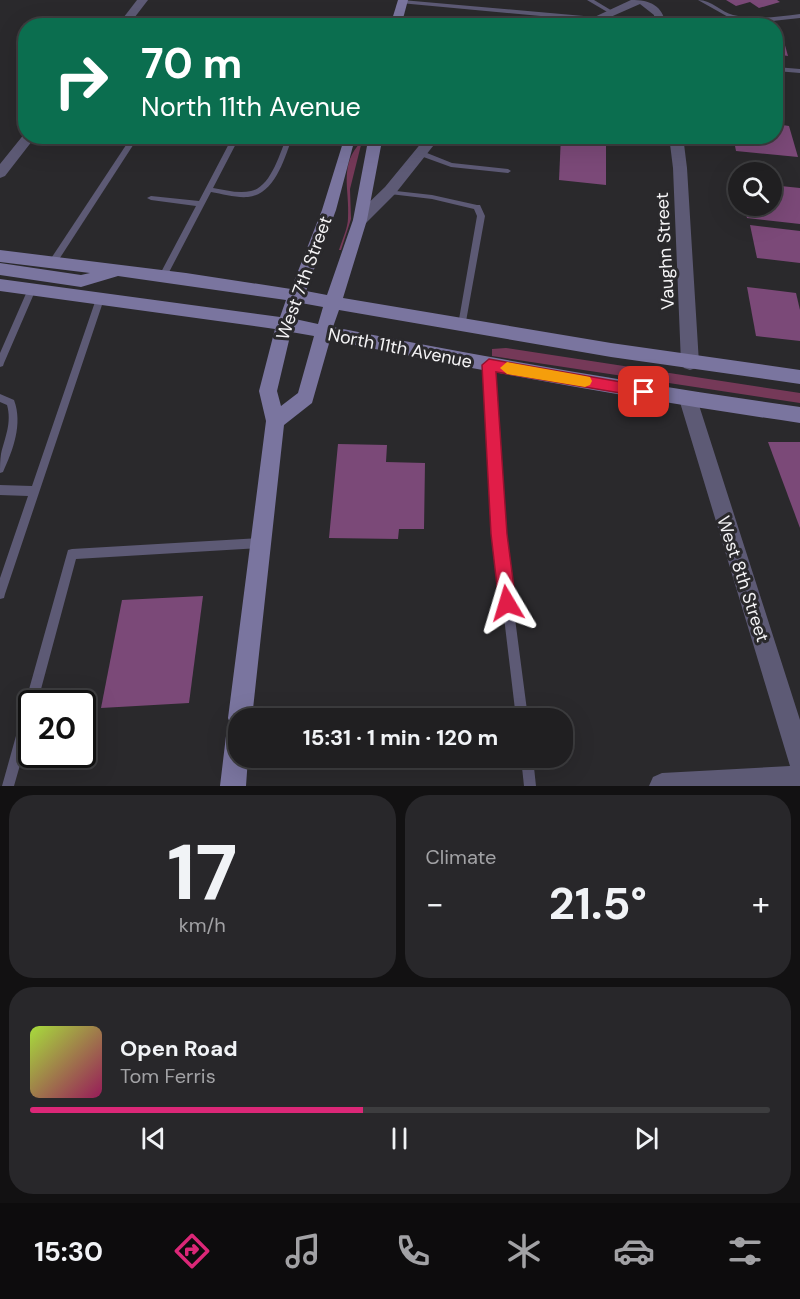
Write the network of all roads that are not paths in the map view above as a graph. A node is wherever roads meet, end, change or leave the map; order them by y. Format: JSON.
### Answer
{"nodes":[{"id":1,"x":143,"y":0,"type":"edge"},
{"id":2,"x":590,"y":0,"type":"edge"},
{"id":3,"x":641,"y":0,"type":"edge"},
{"id":4,"x":701,"y":0,"type":"edge"},
{"id":5,"x":403,"y":1,"type":"edge"},
{"id":6,"x":611,"y":12,"type":"junction"},
{"id":7,"x":800,"y":16,"type":"edge"},
{"id":8,"x":128,"y":18,"type":"edge"},
{"id":9,"x":398,"y":18,"type":"edge"},
{"id":10,"x":584,"y":18,"type":"edge"},
{"id":11,"x":597,"y":18,"type":"edge"},
{"id":12,"x":660,"y":18,"type":"edge"},
{"id":13,"x":746,"y":18,"type":"edge"},
{"id":14,"x":782,"y":18,"type":"edge"},
{"id":15,"x":783,"y":70,"type":"edge"},
{"id":16,"x":800,"y":71,"type":"edge"},
{"id":17,"x":24,"y":144,"type":"edge"},
{"id":18,"x":131,"y":144,"type":"edge"},
{"id":19,"x":233,"y":144,"type":"edge"},
{"id":20,"x":286,"y":144,"type":"edge"},
{"id":21,"x":347,"y":144,"type":"edge"},
{"id":22,"x":373,"y":144,"type":"edge"},
{"id":23,"x":428,"y":144,"type":"edge"},
{"id":24,"x":677,"y":144,"type":"edge"},
{"id":25,"x":420,"y":153,"type":"junction"},
{"id":26,"x":508,"y":171,"type":"dead end"},
{"id":27,"x":0,"y":173,"type":"edge"},
{"id":28,"x":208,"y":189,"type":"junction"},
{"id":29,"x":390,"y":192,"type":"junction"},
{"id":30,"x":151,"y":198,"type":"dead end"},
{"id":31,"x":200,"y":204,"type":"junction"},
{"id":32,"x":360,"y":220,"type":"junction"},
{"id":33,"x":0,"y":256,"type":"edge"},
{"id":34,"x":53,"y":262,"type":"junction"},
{"id":35,"x":0,"y":268,"type":"edge"},
{"id":36,"x":123,"y":271,"type":"junction"},
{"id":37,"x":164,"y":276,"type":"junction"},
{"id":38,"x":0,"y":285,"type":"edge"},
{"id":39,"x":33,"y":289,"type":"junction"},
{"id":40,"x":295,"y":295,"type":"junction"},
{"id":41,"x":100,"y":299,"type":"junction"},
{"id":42,"x":333,"y":302,"type":"junction"},
{"id":43,"x":285,"y":324,"type":"junction"},
{"id":44,"x":462,"y":325,"type":"junction"},
{"id":45,"x":323,"y":333,"type":"junction"},
{"id":46,"x":0,"y":363,"type":"edge"},
{"id":47,"x":690,"y":363,"type":"junction"},
{"id":48,"x":489,"y":365,"type":"junction"},
{"id":49,"x":800,"y":377,"type":"edge"},
{"id":50,"x":0,"y":398,"type":"edge"},
{"id":51,"x":688,"y":399,"type":"junction"},
{"id":52,"x":800,"y":415,"type":"edge"},
{"id":53,"x":275,"y":421,"type":"junction"},
{"id":54,"x":0,"y":468,"type":"edge"},
{"id":55,"x":0,"y":490,"type":"edge"},
{"id":56,"x":34,"y":491,"type":"junction"},
{"id":57,"x":261,"y":543,"type":"junction"},
{"id":58,"x":0,"y":594,"type":"edge"},
{"id":59,"x":241,"y":708,"type":"edge"},
{"id":60,"x":521,"y":708,"type":"edge"},
{"id":61,"x":800,"y":759,"type":"edge"},
{"id":62,"x":235,"y":768,"type":"edge"},
{"id":63,"x":528,"y":768,"type":"edge"},
{"id":64,"x":800,"y":778,"type":"edge"},
{"id":65,"x":8,"y":786,"type":"edge"},
{"id":66,"x":233,"y":786,"type":"edge"},
{"id":67,"x":530,"y":786,"type":"edge"},
{"id":68,"x":662,"y":786,"type":"edge"}],
"edges":[{"from":1,"to":8,"type":"street"},
{"from":2,"to":6,"type":"lane"},
{"from":3,"to":6,"type":"street"},
{"from":3,"to":12,"type":"street"},
{"from":4,"to":13,"type":"lane"},
{"from":5,"to":9,"type":"main road"},
{"from":5,"to":10,"type":"lane"},
{"from":6,"to":11,"type":"street"},
{"from":7,"to":14,"type":"lane"},
{"from":15,"to":16,"type":"lane"},
{"from":17,"to":27,"type":"street"},
{"from":18,"to":34,"type":"lane"},
{"from":19,"to":28,"type":"lane"},
{"from":20,"to":28,"type":"lane"},
{"from":21,"to":40,"type":"main road","name":"West 7th Street"},
{"from":22,"to":32,"type":"main road","name":"West 7th Street"},
{"from":23,"to":25,"type":"street"},
{"from":24,"to":47,"type":"street","name":"Vaughn Street"},
{"from":25,"to":26,"type":"lane"},
{"from":25,"to":29,"type":"street"},
{"from":28,"to":31,"type":"lane"},
{"from":29,"to":32,"type":"street"},
{"from":29,"to":44,"type":"lane"},
{"from":30,"to":31,"type":"lane"},
{"from":31,"to":37,"type":"lane"},
{"from":32,"to":42,"type":"main road","name":"West 7th Street"},
{"from":33,"to":34,"type":"main road","name":"North 11th Avenue"},
{"from":34,"to":36,"type":"main road","name":"North 11th Avenue"},
{"from":35,"to":36,"type":"main road"},
{"from":36,"to":37,"type":"main road","name":"North 11th Avenue"},
{"from":37,"to":40,"type":"main road","name":"North 11th Avenue"},
{"from":38,"to":39,"type":"main road","name":"North 11th Avenue"},
{"from":39,"to":41,"type":"main road","name":"North 11th Avenue"},
{"from":39,"to":46,"type":"lane"},
{"from":40,"to":42,"type":"main road","name":"North 11th Avenue"},
{"from":40,"to":43,"type":"main road","name":"West 7th Street"},
{"from":41,"to":43,"type":"main road","name":"North 11th Avenue"},
{"from":41,"to":56,"type":"lane"},
{"from":42,"to":44,"type":"main road","name":"North 11th Avenue"},
{"from":42,"to":45,"type":"main road","name":"West 7th Street"},
{"from":43,"to":45,"type":"main road","name":"North 11th Avenue"},
{"from":43,"to":53,"type":"main road","name":"West 7th Street"},
{"from":44,"to":47,"type":"main road","name":"North 11th Avenue"},
{"from":45,"to":48,"type":"main road","name":"North 11th Avenue"},
{"from":45,"to":53,"type":"main road","name":"West 7th Street"},
{"from":47,"to":49,"type":"main road","name":"North 11th Avenue"},
{"from":48,"to":51,"type":"main road","name":"North 11th Avenue"},
{"from":48,"to":60,"type":"lane"},
{"from":50,"to":54,"type":"lane"},
{"from":51,"to":52,"type":"main road","name":"North 11th Avenue"},
{"from":51,"to":61,"type":"street","name":"West 8th Street"},
{"from":53,"to":57,"type":"main road","name":"West 7th Street"},
{"from":55,"to":56,"type":"lane"},
{"from":56,"to":58,"type":"lane"},
{"from":57,"to":59,"type":"main road","name":"West 7th Street"},
{"from":57,"to":65,"type":"lane"},
{"from":62,"to":66,"type":"main road"},
{"from":63,"to":67,"type":"lane"},
{"from":64,"to":68,"type":"street"}]}
